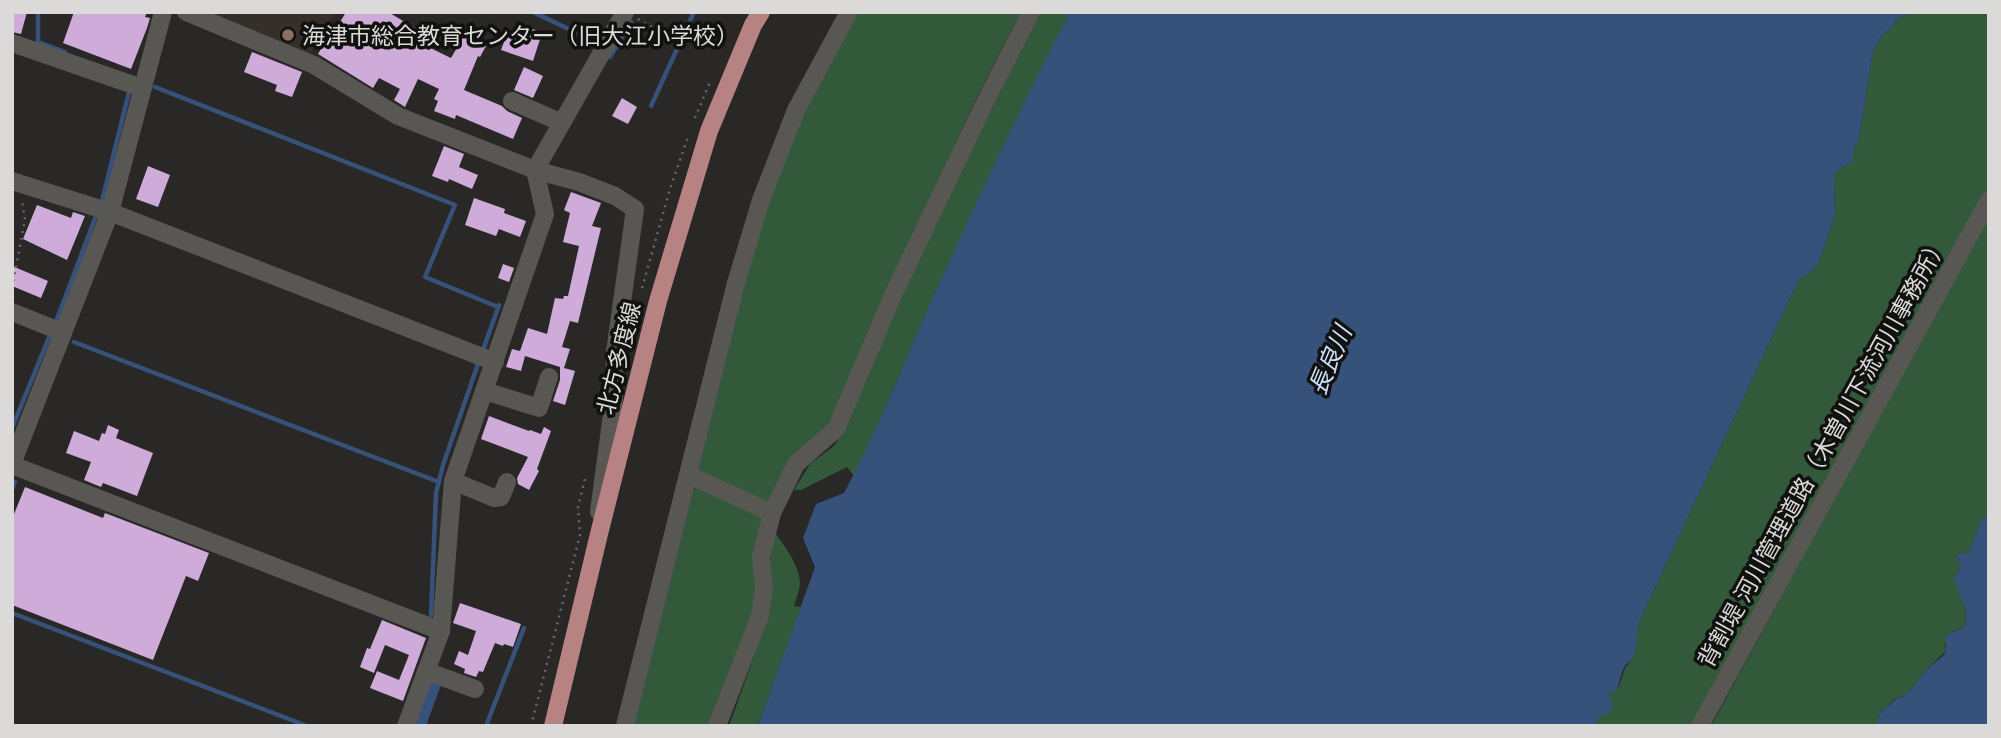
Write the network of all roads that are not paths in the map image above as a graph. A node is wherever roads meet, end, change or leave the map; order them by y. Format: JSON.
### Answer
{"nodes":[{"id":1,"x":163,"y":12,"type":"edge"},
{"id":2,"x":186,"y":12,"type":"edge"},
{"id":3,"x":761,"y":12,"type":"edge"},
{"id":4,"x":849,"y":12,"type":"edge"},
{"id":5,"x":1031,"y":12,"type":"edge"},
{"id":6,"x":630,"y":15,"type":"edge"},
{"id":7,"x":12,"y":43,"type":"edge"},
{"id":8,"x":142,"y":88,"type":"junction"},
{"id":9,"x":512,"y":101,"type":"dead end"},
{"id":10,"x":562,"y":123,"type":"junction"},
{"id":11,"x":535,"y":170,"type":"junction"},
{"id":12,"x":16,"y":182,"type":"edge"},
{"id":13,"x":1989,"y":200,"type":"edge"},
{"id":14,"x":110,"y":212,"type":"junction"},
{"id":15,"x":12,"y":312,"type":"edge"},
{"id":16,"x":62,"y":332,"type":"junction"},
{"id":17,"x":486,"y":359,"type":"junction"},
{"id":18,"x":550,"y":377,"type":"dead end"},
{"id":19,"x":485,"y":391,"type":"junction"},
{"id":20,"x":12,"y":464,"type":"edge"},
{"id":21,"x":689,"y":475,"type":"junction"},
{"id":22,"x":453,"y":481,"type":"junction"},
{"id":23,"x":507,"y":482,"type":"dead end"},
{"id":24,"x":772,"y":513,"type":"junction"},
{"id":25,"x":598,"y":534,"type":"junction"},
{"id":26,"x":441,"y":631,"type":"junction"},
{"id":27,"x":426,"y":671,"type":"junction"},
{"id":28,"x":475,"y":689,"type":"dead end"},
{"id":29,"x":406,"y":726,"type":"edge"},
{"id":30,"x":553,"y":726,"type":"edge"},
{"id":31,"x":625,"y":726,"type":"edge"},
{"id":32,"x":717,"y":726,"type":"edge"},
{"id":33,"x":1700,"y":726,"type":"edge"}],
"edges":[{"from":1,"to":8,"type":"street"},
{"from":2,"to":11,"type":"street"},
{"from":3,"to":25,"type":"main road","name":"北方多度線"},
{"from":4,"to":21,"type":"street"},
{"from":5,"to":24,"type":"street"},
{"from":6,"to":10,"type":"street"},
{"from":7,"to":8,"type":"street"},
{"from":8,"to":14,"type":"street"},
{"from":9,"to":10,"type":"street"},
{"from":10,"to":11,"type":"street"},
{"from":11,"to":17,"type":"street"},
{"from":11,"to":25,"type":"street"},
{"from":12,"to":14,"type":"street"},
{"from":13,"to":33,"type":"street","name":"背割堤 河川管理道路（木曽川下流河川事務所）"},
{"from":14,"to":16,"type":"street"},
{"from":14,"to":17,"type":"street"},
{"from":15,"to":16,"type":"street"},
{"from":16,"to":20,"type":"street"},
{"from":17,"to":19,"type":"street"},
{"from":18,"to":19,"type":"street"},
{"from":19,"to":22,"type":"street"},
{"from":20,"to":26,"type":"street"},
{"from":21,"to":24,"type":"street"},
{"from":21,"to":31,"type":"street"},
{"from":22,"to":23,"type":"street"},
{"from":22,"to":26,"type":"street"},
{"from":24,"to":32,"type":"street"},
{"from":25,"to":30,"type":"main road","name":"北方多度線"},
{"from":26,"to":27,"type":"street"},
{"from":27,"to":28,"type":"street"},
{"from":27,"to":29,"type":"street"}]}
